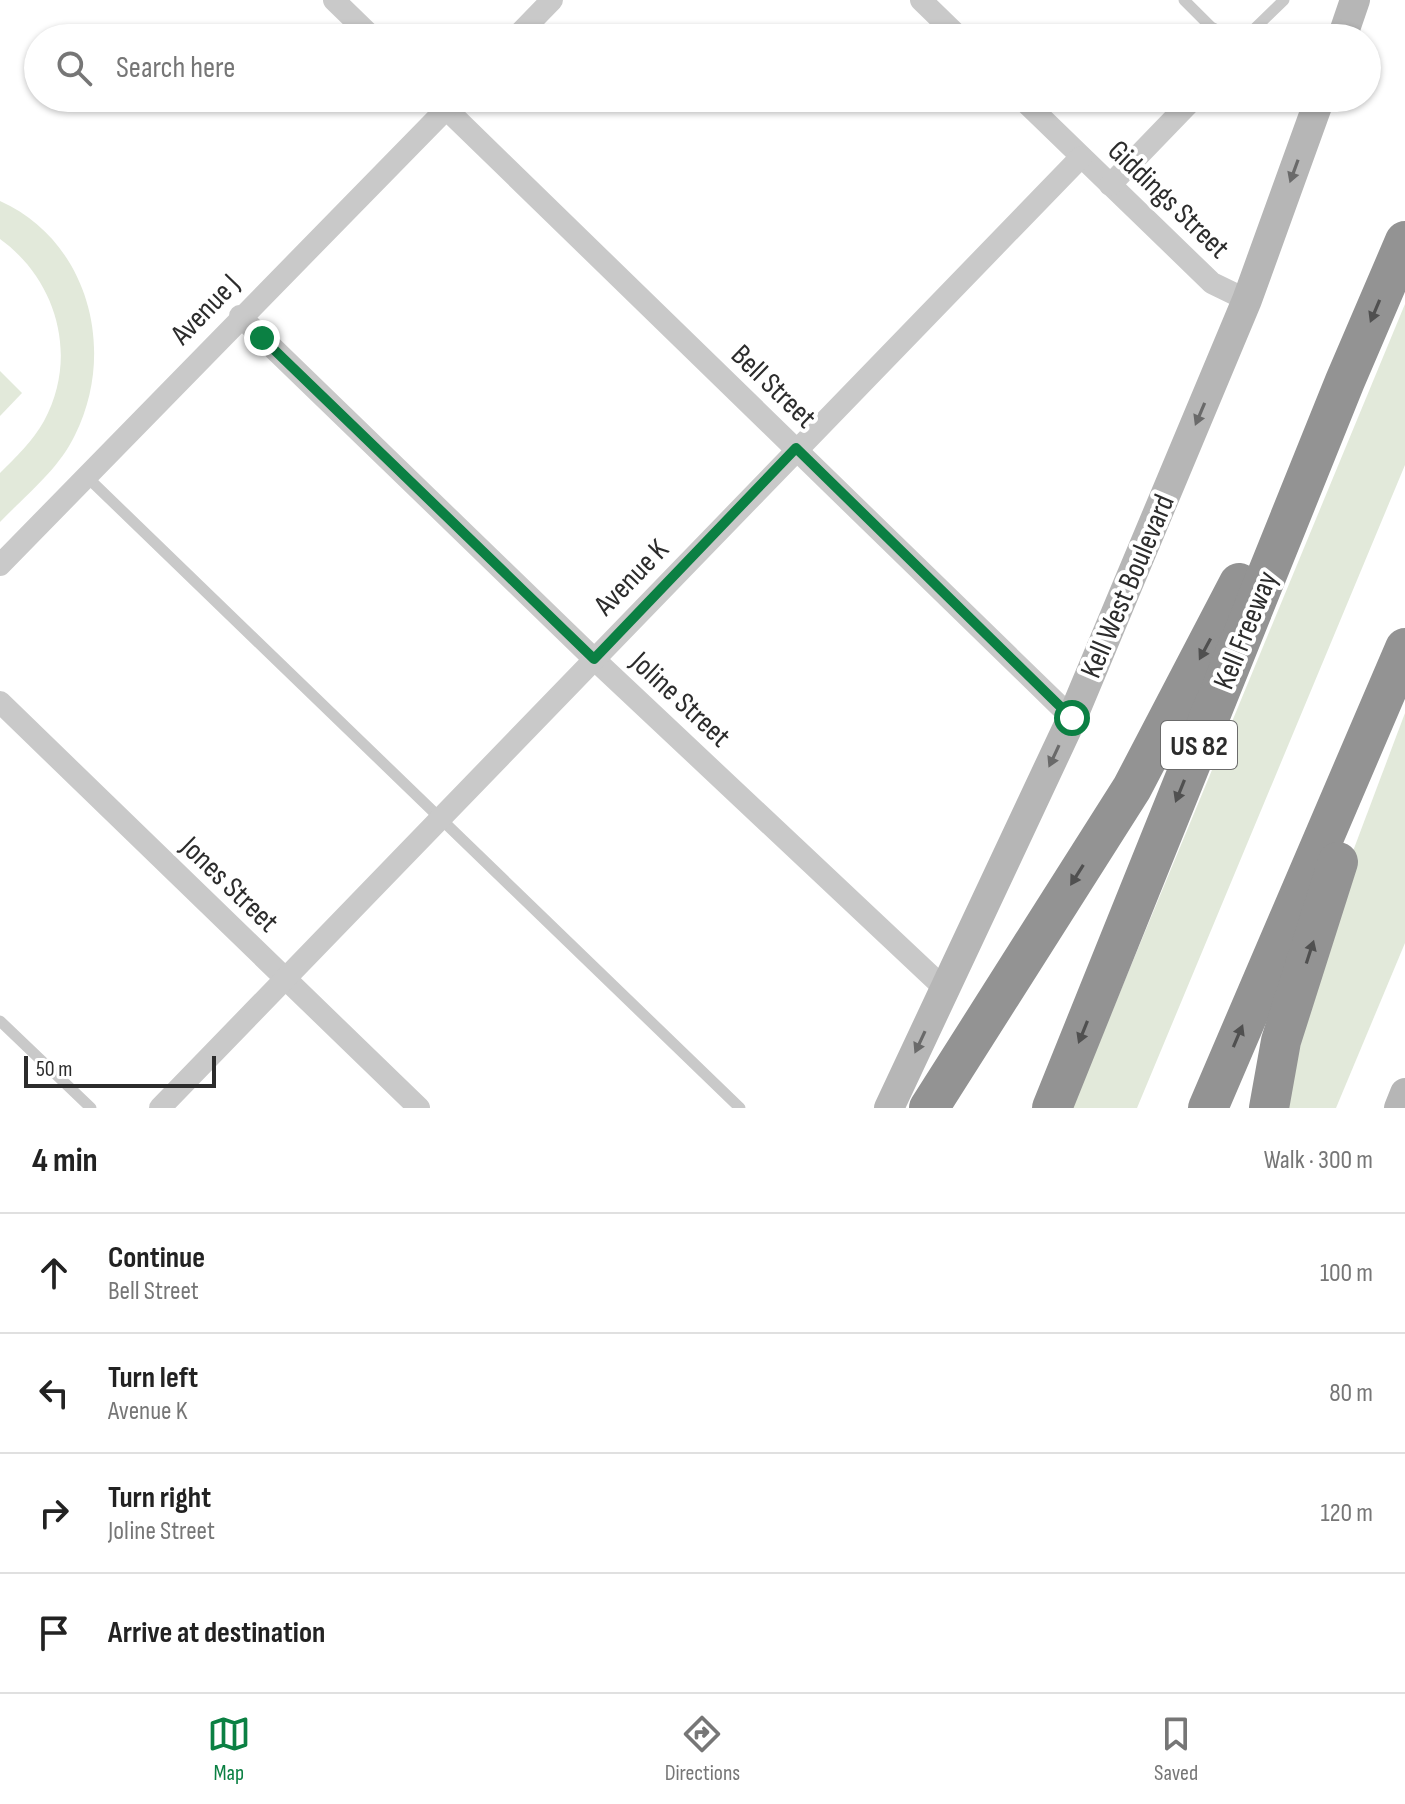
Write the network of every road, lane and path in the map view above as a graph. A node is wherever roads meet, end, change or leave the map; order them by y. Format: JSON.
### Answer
{"nodes":[{"id":1,"x":334,"y":0,"type":"edge"},
{"id":2,"x":552,"y":0,"type":"edge"},
{"id":3,"x":921,"y":0,"type":"edge"},
{"id":4,"x":1184,"y":0,"type":"edge"},
{"id":5,"x":1284,"y":0,"type":"edge"},
{"id":6,"x":1355,"y":0,"type":"edge"},
{"id":7,"x":359,"y":24,"type":"edge"},
{"id":8,"x":529,"y":24,"type":"edge"},
{"id":9,"x":946,"y":24,"type":"edge"},
{"id":10,"x":1208,"y":24,"type":"edge"},
{"id":11,"x":1259,"y":24,"type":"edge"},
{"id":12,"x":1347,"y":24,"type":"edge"},
{"id":13,"x":436,"y":112,"type":"edge"},
{"id":14,"x":456,"y":112,"type":"edge"},
{"id":15,"x":1035,"y":112,"type":"edge"},
{"id":16,"x":1180,"y":112,"type":"edge"},
{"id":17,"x":1315,"y":112,"type":"edge"},
{"id":18,"x":1081,"y":157,"type":"junction"},
{"id":19,"x":1110,"y":185,"type":"junction"},
{"id":20,"x":1405,"y":241,"type":"edge"},
{"id":21,"x":1247,"y":300,"type":"junction"},
{"id":22,"x":240,"y":316,"type":"junction"},
{"id":23,"x":1345,"y":381,"type":"junction"},
{"id":24,"x":796,"y":448,"type":"junction"},
{"id":25,"x":86,"y":476,"type":"junction"},
{"id":26,"x":0,"y":565,"type":"edge"},
{"id":27,"x":1405,"y":648,"type":"edge"},
{"id":28,"x":594,"y":659,"type":"junction"},
{"id":29,"x":1405,"y":665,"type":"edge"},
{"id":30,"x":0,"y":702,"type":"edge"},
{"id":31,"x":1072,"y":718,"type":"junction"},
{"id":32,"x":441,"y":818,"type":"junction"},
{"id":33,"x":285,"y":979,"type":"junction"},
{"id":34,"x":945,"y":989,"type":"junction"},
{"id":35,"x":0,"y":1021,"type":"edge"},
{"id":36,"x":1405,"y":1093,"type":"edge"},
{"id":37,"x":91,"y":1108,"type":"edge"},
{"id":38,"x":160,"y":1108,"type":"edge"},
{"id":39,"x":419,"y":1108,"type":"edge"},
{"id":40,"x":740,"y":1108,"type":"edge"},
{"id":41,"x":889,"y":1108,"type":"edge"},
{"id":42,"x":929,"y":1108,"type":"edge"},
{"id":43,"x":1052,"y":1108,"type":"edge"},
{"id":44,"x":1208,"y":1108,"type":"edge"},
{"id":45,"x":1269,"y":1108,"type":"edge"},
{"id":46,"x":1399,"y":1108,"type":"edge"}],
"edges":[{"from":1,"to":7,"type":"street"},
{"from":2,"to":8,"type":"street"},
{"from":3,"to":9,"type":"street"},
{"from":4,"to":10,"type":"lane"},
{"from":5,"to":11,"type":"lane"},
{"from":6,"to":12,"type":"main road"},
{"from":13,"to":22,"type":"street","name":"Avenue J"},
{"from":14,"to":24,"type":"street","name":"Bell Street"},
{"from":15,"to":18,"type":"street","name":"Giddings Street"},
{"from":16,"to":19,"type":"street"},
{"from":17,"to":21,"type":"main road","name":"Kell West Boulevard","one_way":true},
{"from":18,"to":19,"type":"street","name":"Giddings Street"},
{"from":18,"to":24,"type":"street","name":"Avenue K"},
{"from":19,"to":21,"type":"street","name":"Giddings Street"},
{"from":20,"to":23,"type":"highway","name":"Kell Freeway","number":"US 82","one_way":true},
{"from":21,"to":31,"type":"main road","name":"Kell West Boulevard","one_way":true},
{"from":22,"to":25,"type":"street","name":"Avenue J"},
{"from":22,"to":28,"type":"street","name":"Joline Street"},
{"from":23,"to":42,"type":"highway","one_way":true},
{"from":23,"to":43,"type":"highway","name":"Kell Freeway","number":"US 82","one_way":true},
{"from":24,"to":28,"type":"street","name":"Avenue K"},
{"from":24,"to":31,"type":"street","name":"Bell Street"},
{"from":25,"to":26,"type":"street","name":"Avenue J"},
{"from":25,"to":32,"type":"lane"},
{"from":44,"to":27,"type":"highway","one_way":true},
{"from":28,"to":32,"type":"street","name":"Avenue K"},
{"from":28,"to":34,"type":"street","name":"Joline Street"},
{"from":45,"to":29,"type":"highway","one_way":true},
{"from":30,"to":33,"type":"street","name":"Jones Street"},
{"from":31,"to":34,"type":"main road","name":"Kell West Boulevard","one_way":true},
{"from":32,"to":33,"type":"street","name":"Avenue K"},
{"from":32,"to":40,"type":"lane"},
{"from":33,"to":38,"type":"street","name":"Avenue K"},
{"from":33,"to":39,"type":"street","name":"Jones Street"},
{"from":34,"to":41,"type":"main road","name":"Kell West Boulevard","one_way":true},
{"from":35,"to":37,"type":"lane"},
{"from":36,"to":46,"type":"main road"}]}
